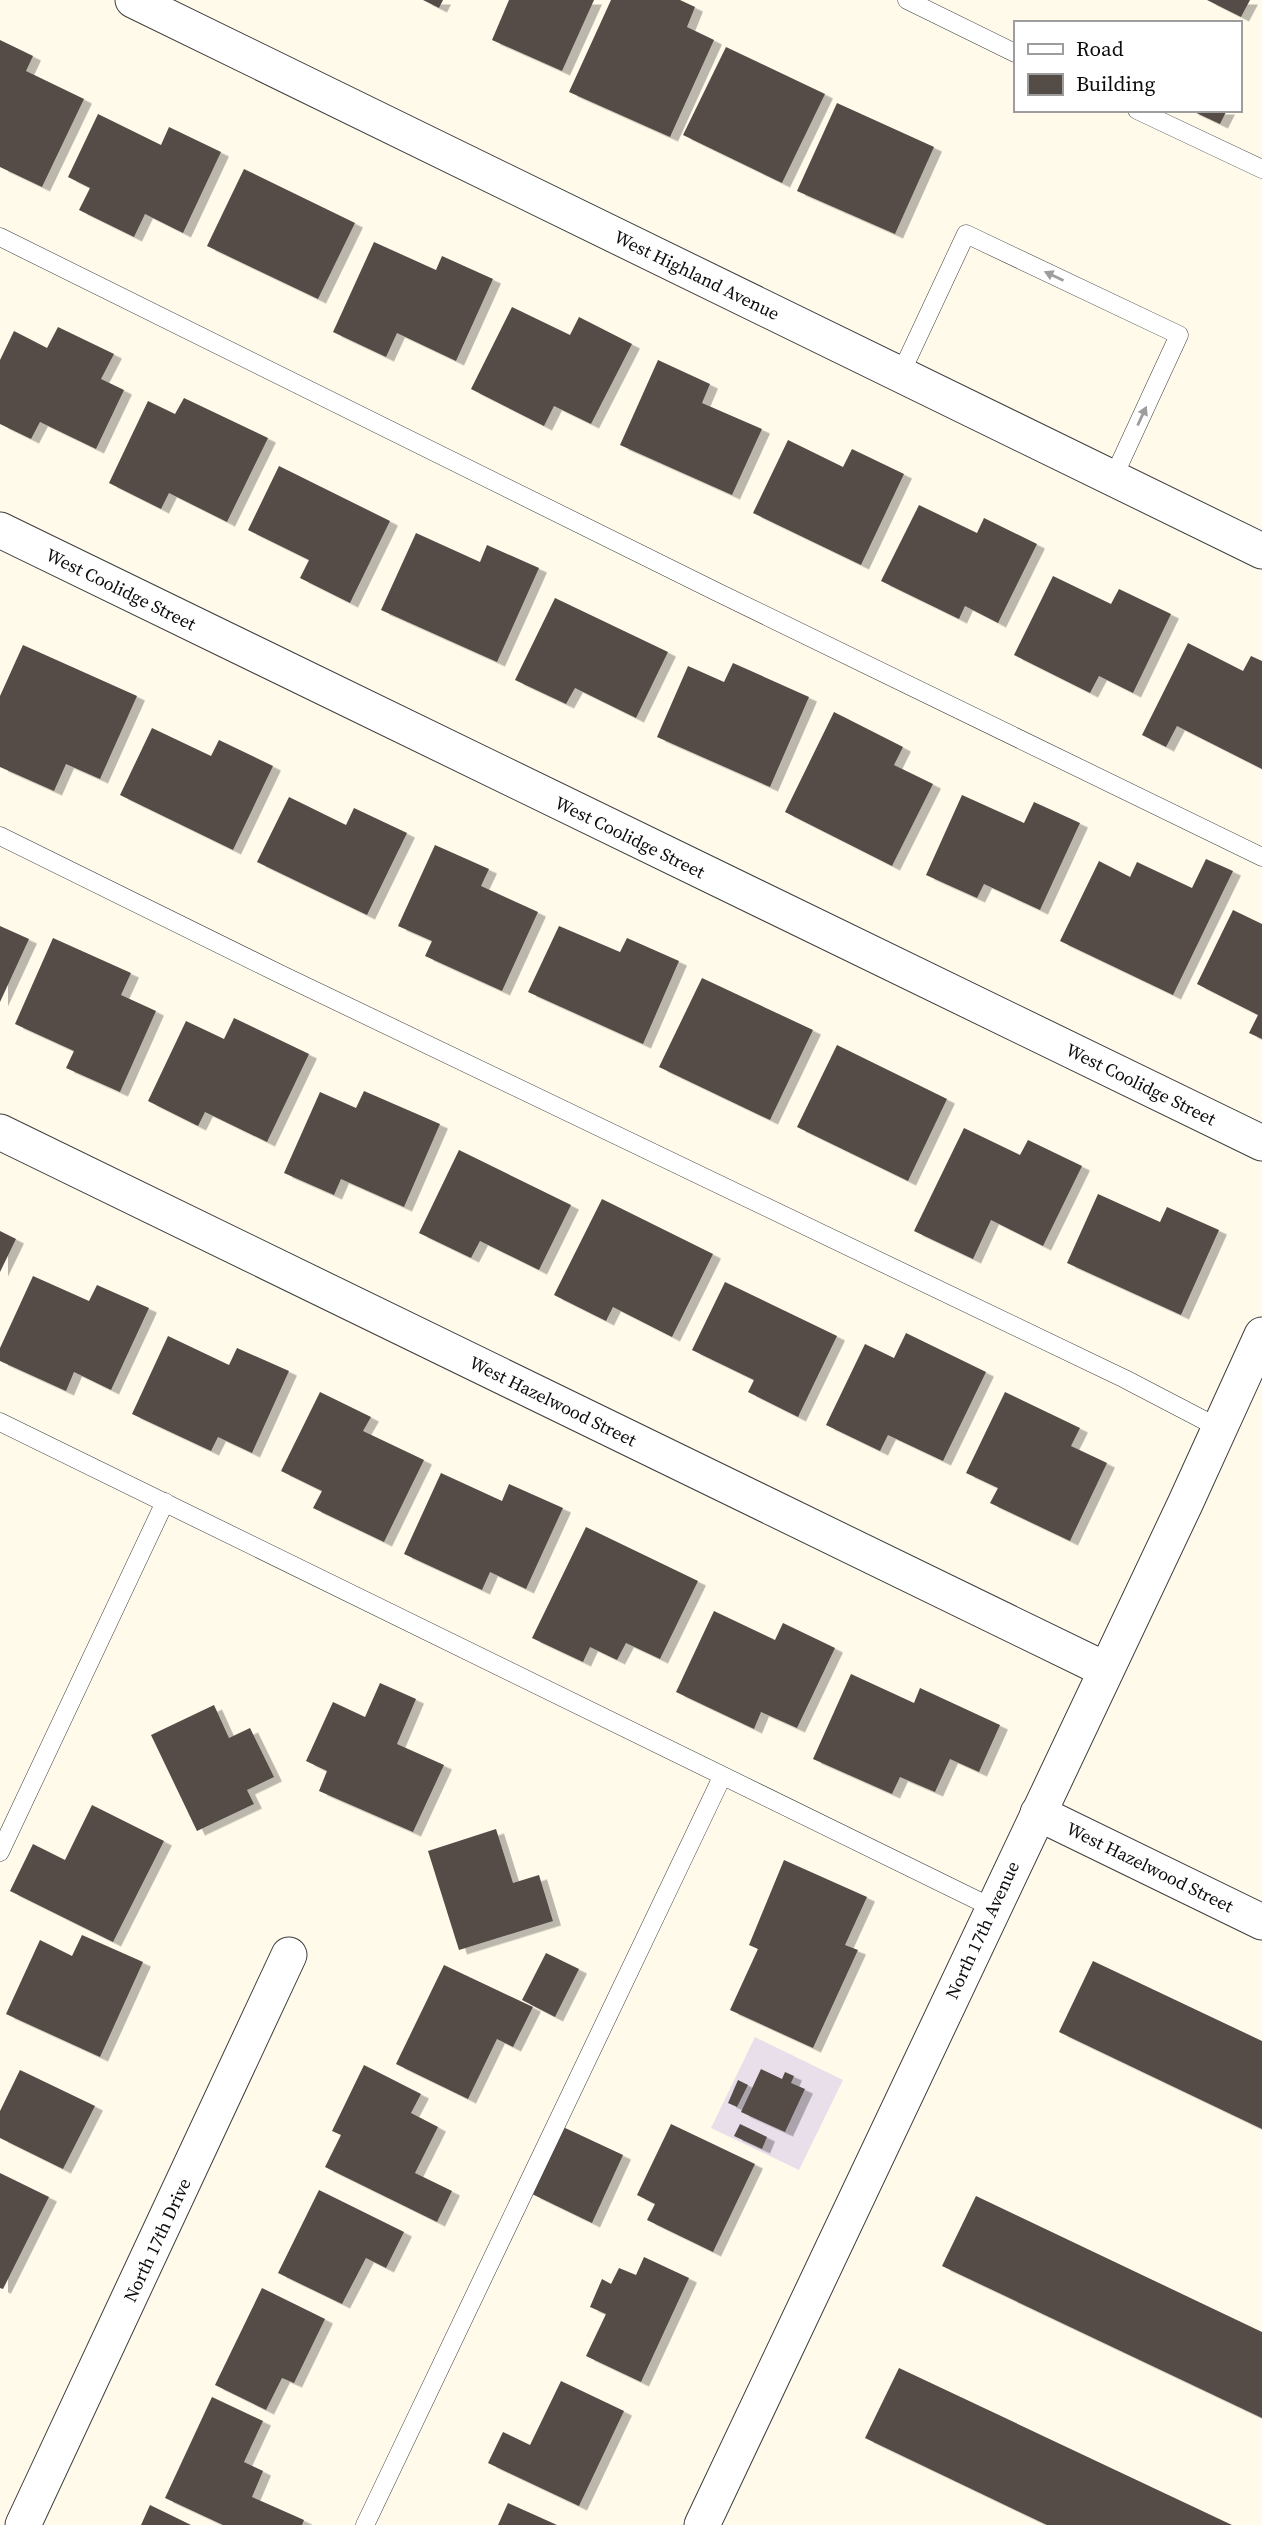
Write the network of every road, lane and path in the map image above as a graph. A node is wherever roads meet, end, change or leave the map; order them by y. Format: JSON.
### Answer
{"nodes":[{"id":1,"x":132,"y":0,"type":"edge"},
{"id":2,"x":907,"y":0,"type":"edge"},
{"id":3,"x":1014,"y":53,"type":"edge"},
{"id":4,"x":1142,"y":112,"type":"edge"},
{"id":5,"x":1262,"y":169,"type":"edge"},
{"id":6,"x":0,"y":237,"type":"edge"},
{"id":7,"x":901,"y":373,"type":"junction"},
{"id":8,"x":1113,"y":478,"type":"junction"},
{"id":9,"x":0,"y":530,"type":"edge"},
{"id":10,"x":1262,"y":551,"type":"edge"},
{"id":11,"x":0,"y":836,"type":"edge"},
{"id":12,"x":1262,"y":857,"type":"edge"},
{"id":13,"x":0,"y":1132,"type":"edge"},
{"id":14,"x":1262,"y":1143,"type":"edge"},
{"id":15,"x":1262,"y":1335,"type":"edge"},
{"id":16,"x":0,"y":1422,"type":"edge"},
{"id":17,"x":1219,"y":1428,"type":"junction"},
{"id":18,"x":165,"y":1502,"type":"junction"},
{"id":19,"x":1105,"y":1670,"type":"junction"},
{"id":20,"x":722,"y":1777,"type":"junction"},
{"id":21,"x":1038,"y":1813,"type":"junction"},
{"id":22,"x":0,"y":1852,"type":"edge"},
{"id":23,"x":993,"y":1908,"type":"junction"},
{"id":24,"x":1262,"y":1922,"type":"edge"},
{"id":25,"x":289,"y":1955,"type":"dead end"},
{"id":26,"x":23,"y":2525,"type":"edge"},
{"id":27,"x":365,"y":2525,"type":"edge"},
{"id":28,"x":702,"y":2525,"type":"edge"}],
"edges":[{"from":1,"to":7,"type":"street","name":"West Highland Avenue"},
{"from":2,"to":3,"type":"lane"},
{"from":4,"to":5,"type":"lane"},
{"from":6,"to":12,"type":"lane"},
{"from":7,"to":8,"type":"street","name":"West Highland Avenue"},
{"from":8,"to":7,"type":"lane","one_way":true},
{"from":8,"to":10,"type":"street","name":"West Highland Avenue"},
{"from":9,"to":14,"type":"street","name":"West Coolidge Street"},
{"from":11,"to":17,"type":"lane"},
{"from":13,"to":19,"type":"street","name":"West Hazelwood Street"},
{"from":15,"to":17,"type":"street","name":"North 17th Avenue"},
{"from":16,"to":18,"type":"lane"},
{"from":17,"to":19,"type":"street","name":"North 17th Avenue"},
{"from":18,"to":20,"type":"lane"},
{"from":18,"to":22,"type":"lane"},
{"from":19,"to":21,"type":"street","name":"North 17th Avenue"},
{"from":20,"to":23,"type":"lane"},
{"from":20,"to":27,"type":"lane"},
{"from":21,"to":23,"type":"street","name":"North 17th Avenue"},
{"from":21,"to":24,"type":"street","name":"West Hazelwood Street"},
{"from":23,"to":28,"type":"street","name":"North 17th Avenue"},
{"from":25,"to":26,"type":"street","name":"North 17th Drive"}]}
